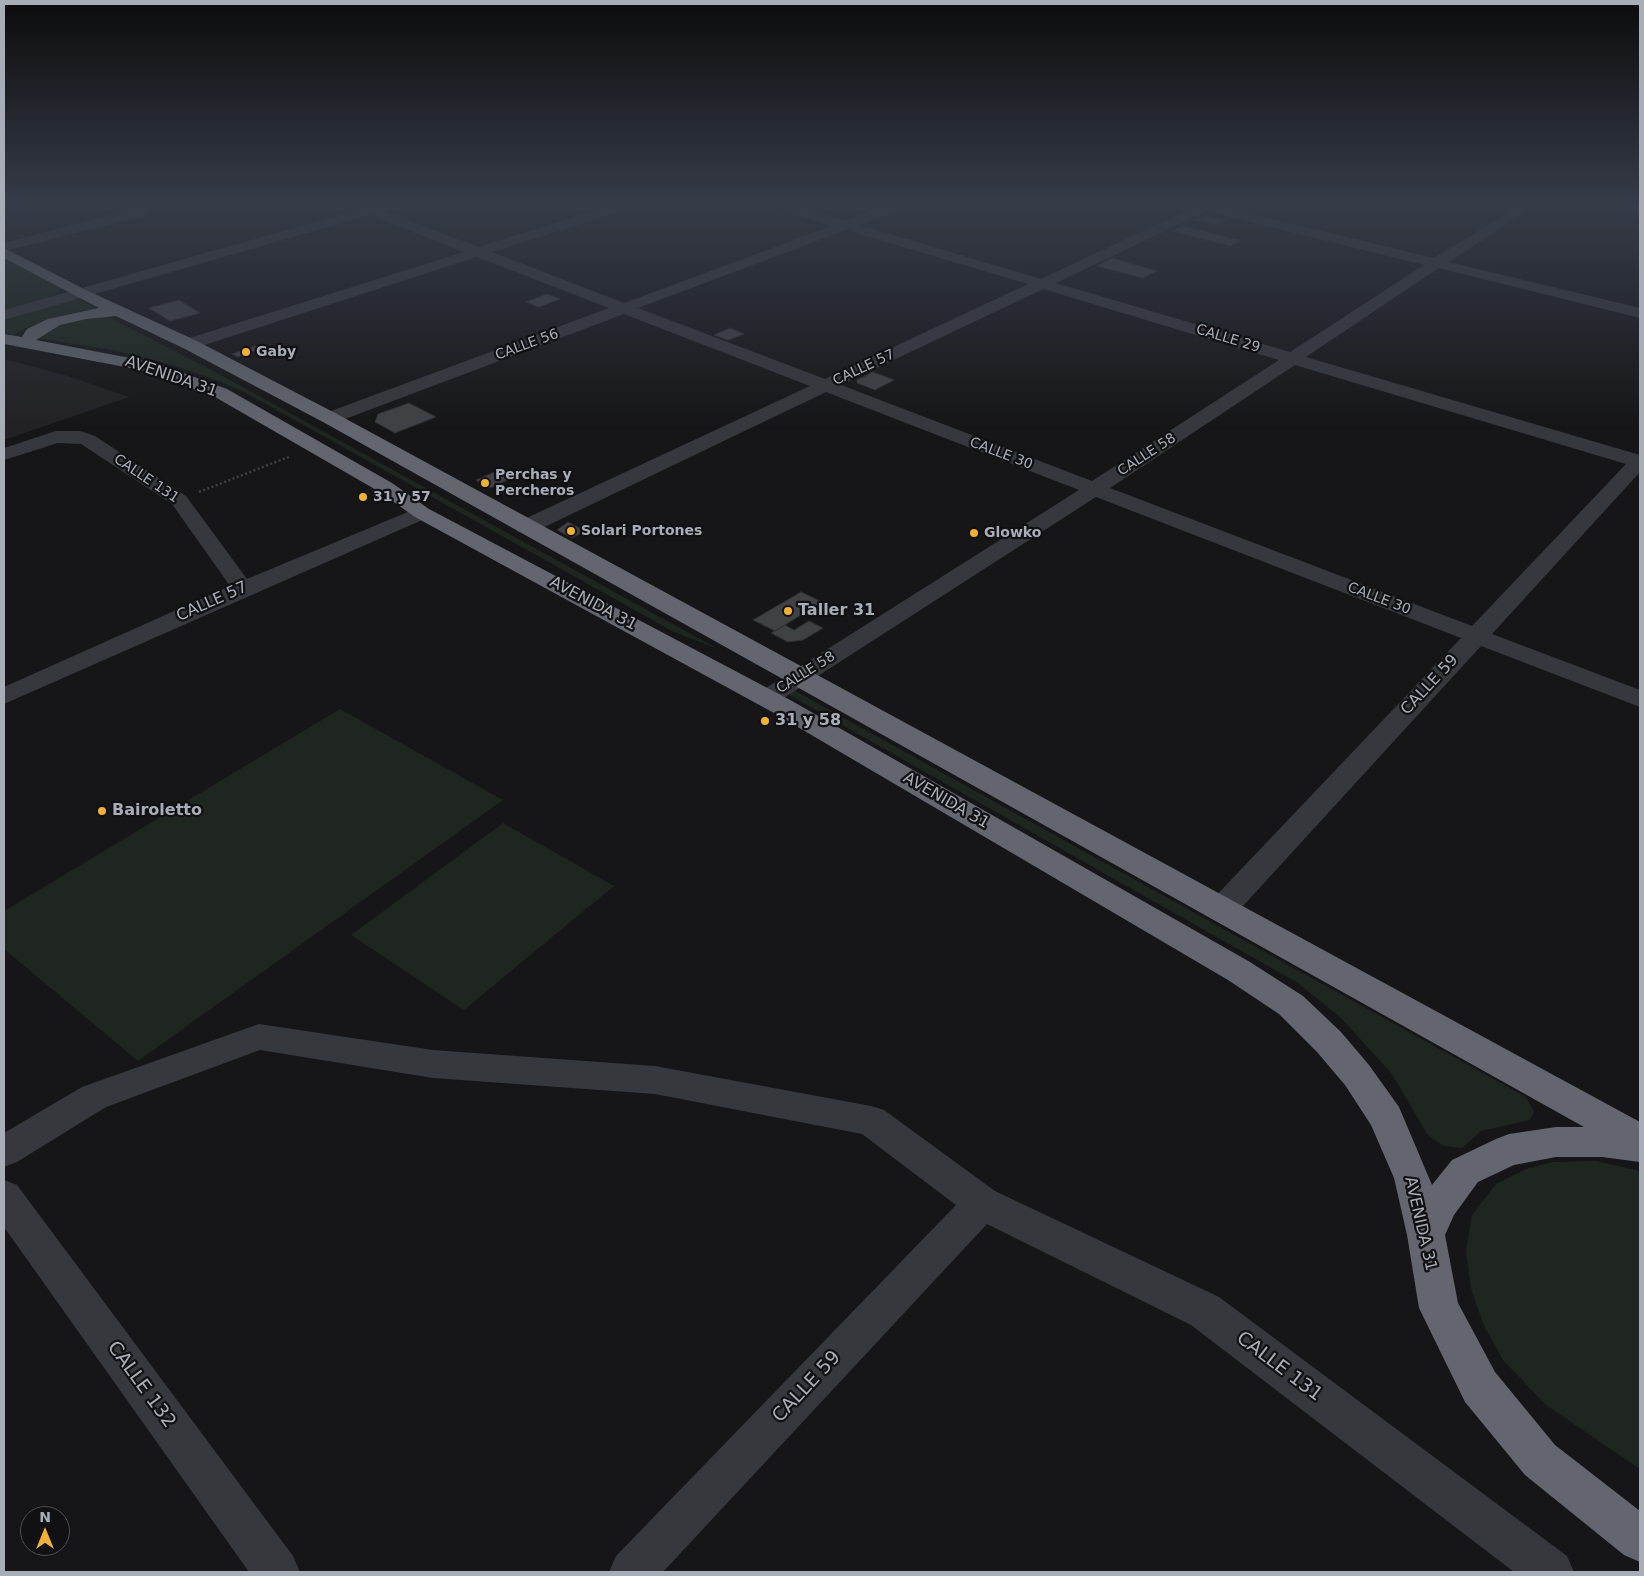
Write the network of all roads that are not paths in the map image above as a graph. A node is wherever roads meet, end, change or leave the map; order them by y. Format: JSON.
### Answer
{"nodes":[{"id":1,"x":59,"y":282,"type":"edge"},
{"id":2,"x":120,"y":282,"type":"edge"},
{"id":3,"x":385,"y":282,"type":"edge"},
{"id":4,"x":554,"y":282,"type":"edge"},
{"id":5,"x":697,"y":282,"type":"edge"},
{"id":6,"x":1034,"y":282,"type":"edge"},
{"id":7,"x":1047,"y":282,"type":"edge"},
{"id":8,"x":1409,"y":282,"type":"edge"},
{"id":9,"x":1512,"y":282,"type":"edge"},
{"id":10,"x":1042,"y":284,"type":"junction"},
{"id":11,"x":80,"y":293,"type":"junction"},
{"id":12,"x":624,"y":309,"type":"junction"},
{"id":13,"x":120,"y":311,"type":"junction"},
{"id":14,"x":1640,"y":313,"type":"edge"},
{"id":15,"x":4,"y":315,"type":"edge"},
{"id":16,"x":4,"y":339,"type":"edge"},
{"id":17,"x":26,"y":343,"type":"junction"},
{"id":18,"x":189,"y":344,"type":"junction"},
{"id":19,"x":1293,"y":359,"type":"junction"},
{"id":20,"x":825,"y":386,"type":"junction"},
{"id":21,"x":330,"y":418,"type":"junction"},
{"id":22,"x":4,"y":454,"type":"edge"},
{"id":23,"x":1640,"y":462,"type":"edge"},
{"id":24,"x":1093,"y":490,"type":"junction"},
{"id":25,"x":422,"y":513,"type":"junction"},
{"id":26,"x":526,"y":527,"type":"junction"},
{"id":27,"x":243,"y":588,"type":"junction"},
{"id":28,"x":1476,"y":636,"type":"junction"},
{"id":29,"x":800,"y":678,"type":"junction"},
{"id":30,"x":4,"y":696,"type":"edge"},
{"id":31,"x":767,"y":698,"type":"junction"},
{"id":32,"x":1640,"y":699,"type":"edge"},
{"id":33,"x":1221,"y":910,"type":"junction"},
{"id":34,"x":1640,"y":1140,"type":"edge"},
{"id":35,"x":1640,"y":1147,"type":"edge"},
{"id":36,"x":4,"y":1151,"type":"edge"},
{"id":37,"x":4,"y":1197,"type":"edge"},
{"id":38,"x":982,"y":1203,"type":"junction"},
{"id":39,"x":1426,"y":1236,"type":"junction"},
{"id":40,"x":1640,"y":1539,"type":"edge"},
{"id":41,"x":278,"y":1572,"type":"edge"},
{"id":42,"x":632,"y":1572,"type":"edge"},
{"id":43,"x":1551,"y":1572,"type":"edge"}],
"edges":[{"from":1,"to":11,"type":"highway","name":"AVENIDA 31"},
{"from":2,"to":11,"type":"street"},
{"from":3,"to":18,"type":"street"},
{"from":4,"to":12,"type":"street","name":"CALLE 30"},
{"from":5,"to":12,"type":"street","name":"CALLE 56"},
{"from":6,"to":10,"type":"street","name":"CALLE 29"},
{"from":7,"to":10,"type":"street","name":"CALLE 57"},
{"from":8,"to":19,"type":"street","name":"CALLE 58"},
{"from":9,"to":14,"type":"street"},
{"from":10,"to":19,"type":"street","name":"CALLE 29"},
{"from":10,"to":20,"type":"street","name":"CALLE 57"},
{"from":11,"to":13,"type":"highway","name":"AVENIDA 31"},
{"from":11,"to":15,"type":"street"},
{"from":12,"to":20,"type":"street","name":"CALLE 30"},
{"from":12,"to":21,"type":"street","name":"CALLE 56"},
{"from":13,"to":17,"type":"highway"},
{"from":13,"to":18,"type":"highway","name":"AVENIDA 31"},
{"from":16,"to":17,"type":"highway","name":"AVENIDA 31"},
{"from":17,"to":25,"type":"highway","name":"AVENIDA 31"},
{"from":18,"to":21,"type":"highway","name":"AVENIDA 31"},
{"from":19,"to":23,"type":"street","name":"CALLE 29"},
{"from":19,"to":24,"type":"street","name":"CALLE 58"},
{"from":20,"to":24,"type":"street","name":"CALLE 30"},
{"from":20,"to":26,"type":"street","name":"CALLE 57"},
{"from":21,"to":26,"type":"highway","name":"AVENIDA 31"},
{"from":22,"to":27,"type":"street","name":"CALLE 131"},
{"from":23,"to":28,"type":"street","name":"CALLE 59"},
{"from":24,"to":28,"type":"street","name":"CALLE 30"},
{"from":24,"to":29,"type":"street","name":"CALLE 58"},
{"from":25,"to":27,"type":"street","name":"CALLE 57"},
{"from":25,"to":31,"type":"highway","name":"AVENIDA 31"},
{"from":26,"to":29,"type":"highway","name":"AVENIDA 31"},
{"from":27,"to":30,"type":"street","name":"CALLE 57"},
{"from":28,"to":32,"type":"street","name":"CALLE 30"},
{"from":28,"to":33,"type":"street","name":"CALLE 59"},
{"from":29,"to":31,"type":"street","name":"CALLE 58"},
{"from":29,"to":33,"type":"highway","name":"AVENIDA 31"},
{"from":31,"to":39,"type":"highway","name":"AVENIDA 31"},
{"from":33,"to":34,"type":"highway","name":"AVENIDA 31"},
{"from":35,"to":39,"type":"highway"},
{"from":36,"to":38,"type":"street","name":"CALLE 131"},
{"from":37,"to":41,"type":"street","name":"CALLE 132"},
{"from":38,"to":42,"type":"street","name":"CALLE 59"},
{"from":38,"to":43,"type":"street","name":"CALLE 131"},
{"from":39,"to":40,"type":"highway","name":"AVENIDA 31"}]}
